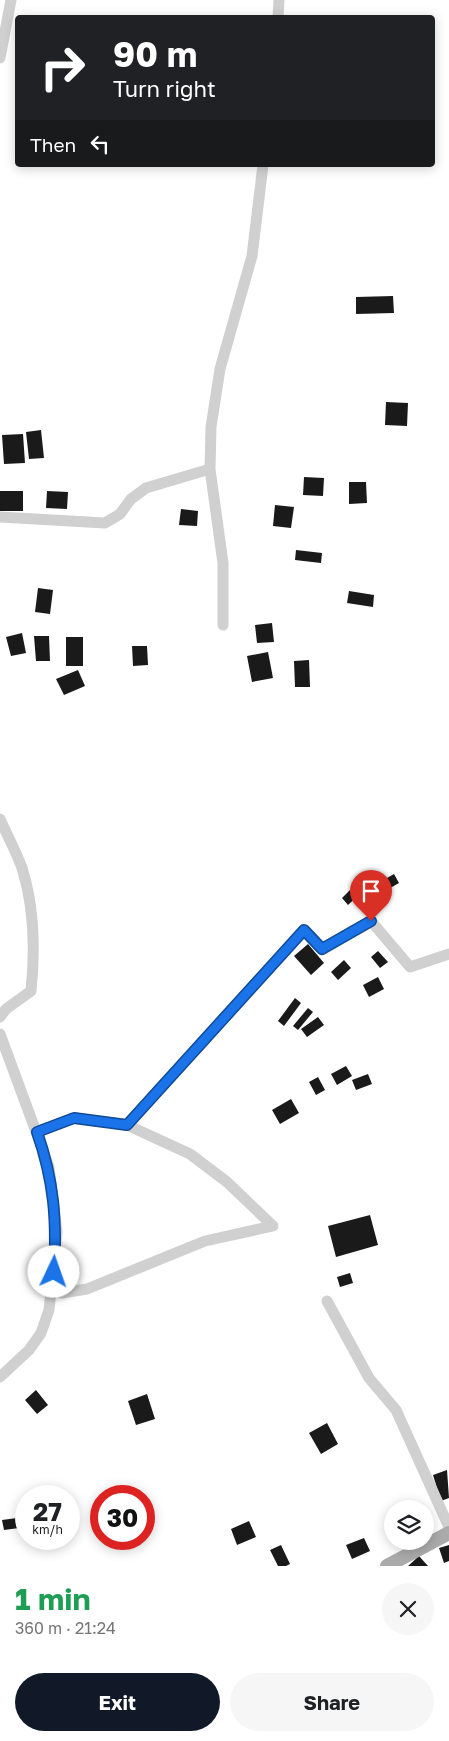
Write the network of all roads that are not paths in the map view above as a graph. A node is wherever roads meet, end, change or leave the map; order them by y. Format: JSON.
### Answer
{"nodes":[{"id":1,"x":11,"y":0,"type":"edge"},
{"id":2,"x":279,"y":0,"type":"edge"},
{"id":3,"x":278,"y":15,"type":"edge"},
{"id":4,"x":0,"y":58,"type":"edge"},
{"id":5,"x":263,"y":167,"type":"edge"},
{"id":6,"x":210,"y":469,"type":"junction"},
{"id":7,"x":0,"y":517,"type":"edge"},
{"id":8,"x":223,"y":625,"type":"dead end"},
{"id":9,"x":0,"y":819,"type":"edge"},
{"id":10,"x":449,"y":954,"type":"edge"},
{"id":11,"x":0,"y":1017,"type":"edge"},
{"id":12,"x":0,"y":1034,"type":"edge"},
{"id":13,"x":127,"y":1125,"type":"junction"},
{"id":14,"x":37,"y":1132,"type":"junction"},
{"id":15,"x":52,"y":1287,"type":"junction"},
{"id":16,"x":327,"y":1301,"type":"dead end"},
{"id":17,"x":0,"y":1377,"type":"edge"},
{"id":18,"x":449,"y":1527,"type":"edge"},
{"id":19,"x":449,"y":1533,"type":"edge"},
{"id":20,"x":387,"y":1566,"type":"edge"}],
"edges":[{"from":1,"to":4,"type":"street"},
{"from":2,"to":3,"type":"street"},
{"from":5,"to":6,"type":"street"},
{"from":6,"to":7,"type":"street"},
{"from":6,"to":8,"type":"street"},
{"from":9,"to":11,"type":"street"},
{"from":10,"to":13,"type":"street"},
{"from":12,"to":14,"type":"street"},
{"from":13,"to":14,"type":"street"},
{"from":13,"to":15,"type":"street"},
{"from":14,"to":15,"type":"street"},
{"from":15,"to":17,"type":"street"},
{"from":16,"to":18,"type":"street"},
{"from":19,"to":20,"type":"main road"}]}
